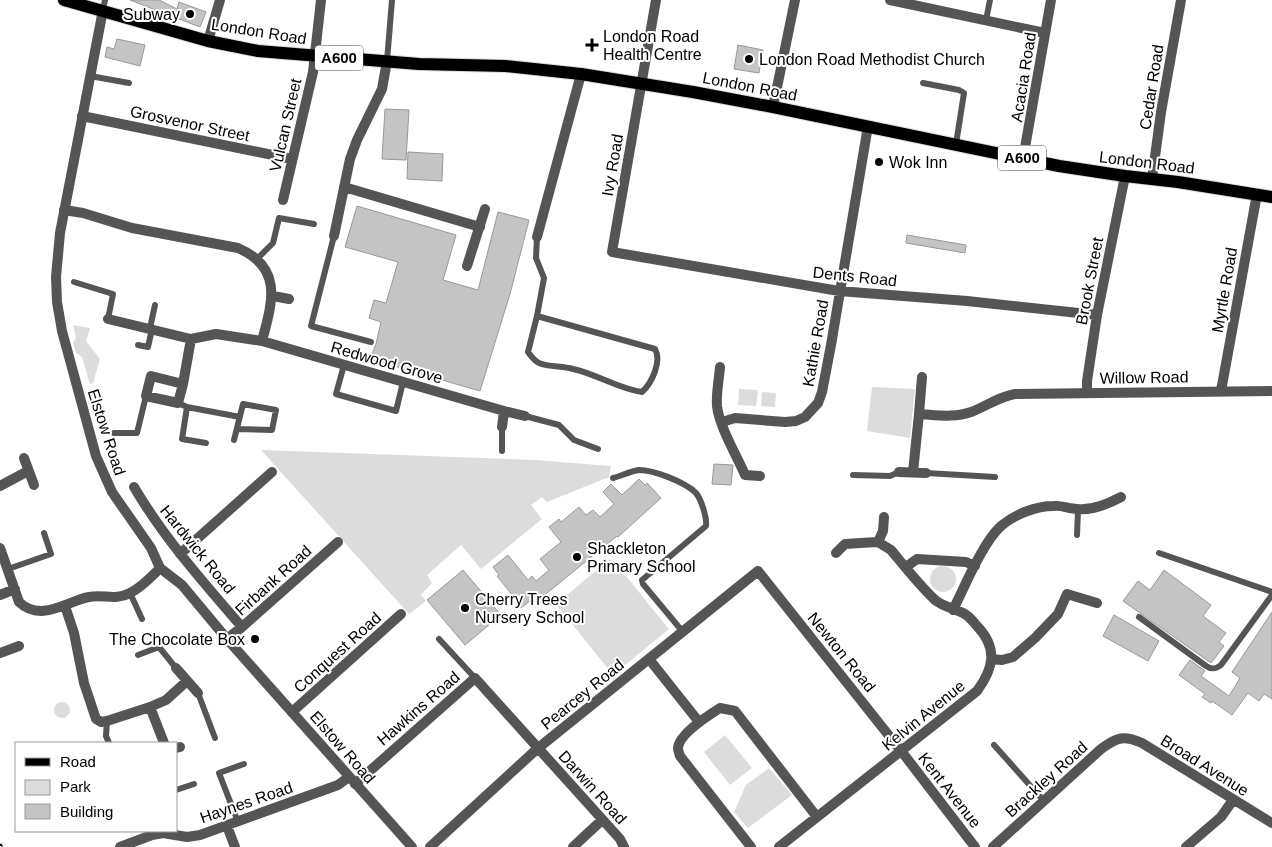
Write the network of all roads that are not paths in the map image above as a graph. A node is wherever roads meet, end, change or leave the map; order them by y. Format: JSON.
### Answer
{"nodes":[{"id":1,"x":64,"y":0,"type":"edge"},
{"id":2,"x":220,"y":0,"type":"edge"},
{"id":3,"x":321,"y":0,"type":"edge"},
{"id":4,"x":392,"y":0,"type":"edge"},
{"id":5,"x":656,"y":0,"type":"edge"},
{"id":6,"x":795,"y":0,"type":"edge"},
{"id":7,"x":890,"y":0,"type":"edge"},
{"id":8,"x":990,"y":0,"type":"edge"},
{"id":9,"x":1051,"y":0,"type":"edge"},
{"id":10,"x":1181,"y":0,"type":"edge"},
{"id":11,"x":919,"y":3,"type":"edge"},
{"id":12,"x":104,"y":5,"type":"edge"},
{"id":13,"x":986,"y":20,"type":"junction"},
{"id":14,"x":1045,"y":33,"type":"junction"},
{"id":15,"x":208,"y":41,"type":"junction"},
{"id":16,"x":315,"y":56,"type":"junction"},
{"id":17,"x":387,"y":61,"type":"junction"},
{"id":18,"x":581,"y":74,"type":"junction"},
{"id":19,"x":90,"y":76,"type":"junction"},
{"id":20,"x":129,"y":83,"type":"dead end"},
{"id":21,"x":923,"y":83,"type":"dead end"},
{"id":22,"x":642,"y":84,"type":"junction"},
{"id":23,"x":773,"y":107,"type":"junction"},
{"id":24,"x":82,"y":116,"type":"junction"},
{"id":25,"x":868,"y":126,"type":"junction"},
{"id":26,"x":956,"y":144,"type":"junction"},
{"id":27,"x":1023,"y":159,"type":"junction"},
{"id":28,"x":292,"y":160,"type":"junction"},
{"id":29,"x":1125,"y":176,"type":"junction"},
{"id":30,"x":1152,"y":179,"type":"junction"},
{"id":31,"x":344,"y":187,"type":"junction"},
{"id":32,"x":1257,"y":194,"type":"junction"},
{"id":33,"x":1272,"y":197,"type":"edge"},
{"id":34,"x":284,"y":200,"type":"dead end"},
{"id":35,"x":485,"y":209,"type":"dead end"},
{"id":36,"x":64,"y":210,"type":"junction"},
{"id":37,"x":314,"y":224,"type":"dead end"},
{"id":38,"x":480,"y":227,"type":"junction"},
{"id":39,"x":334,"y":236,"type":"joint"},
{"id":40,"x":537,"y":237,"type":"joint"},
{"id":41,"x":612,"y":252,"type":"joint"},
{"id":42,"x":257,"y":259,"type":"junction"},
{"id":43,"x":467,"y":266,"type":"dead end"},
{"id":44,"x":74,"y":282,"type":"dead end"},
{"id":45,"x":839,"y":291,"type":"junction"},
{"id":46,"x":273,"y":296,"type":"junction"},
{"id":47,"x":289,"y":299,"type":"dead end"},
{"id":48,"x":155,"y":305,"type":"dead end"},
{"id":49,"x":1098,"y":315,"type":"junction"},
{"id":50,"x":538,"y":316,"type":"junction"},
{"id":51,"x":108,"y":319,"type":"joint"},
{"id":52,"x":151,"y":329,"type":"junction"},
{"id":53,"x":191,"y":338,"type":"junction"},
{"id":54,"x":262,"y":342,"type":"junction"},
{"id":55,"x":371,"y":342,"type":"dead end"},
{"id":56,"x":138,"y":345,"type":"dead end"},
{"id":57,"x":344,"y":365,"type":"junction"},
{"id":58,"x":720,"y":367,"type":"dead end"},
{"id":59,"x":922,"y":377,"type":"dead end"},
{"id":60,"x":403,"y":382,"type":"junction"},
{"id":61,"x":183,"y":384,"type":"junction"},
{"id":62,"x":1272,"y":390,"type":"edge"},
{"id":63,"x":1221,"y":391,"type":"junction"},
{"id":64,"x":1087,"y":393,"type":"junction"},
{"id":65,"x":146,"y":396,"type":"junction"},
{"id":66,"x":182,"y":405,"type":"junction"},
{"id":67,"x":504,"y":411,"type":"junction"},
{"id":68,"x":920,"y":414,"type":"junction"},
{"id":69,"x":525,"y":416,"type":"joint"},
{"id":70,"x":240,"y":417,"type":"junction"},
{"id":71,"x":722,"y":422,"type":"junction"},
{"id":72,"x":502,"y":427,"type":"joint"},
{"id":73,"x":237,"y":429,"type":"junction"},
{"id":74,"x":114,"y":433,"type":"dead end"},
{"id":75,"x":234,"y":440,"type":"dead end"},
{"id":76,"x":206,"y":443,"type":"dead end"},
{"id":77,"x":598,"y":449,"type":"dead end"},
{"id":78,"x":502,"y":452,"type":"dead end"},
{"id":79,"x":24,"y":458,"type":"dead end"},
{"id":80,"x":28,"y":471,"type":"junction"},
{"id":81,"x":272,"y":472,"type":"dead end"},
{"id":82,"x":899,"y":472,"type":"joint"},
{"id":83,"x":913,"y":472,"type":"junction"},
{"id":84,"x":926,"y":473,"type":"joint"},
{"id":85,"x":852,"y":474,"type":"dead end"},
{"id":86,"x":760,"y":476,"type":"dead end"},
{"id":87,"x":995,"y":477,"type":"dead end"},
{"id":88,"x":613,"y":478,"type":"dead end"},
{"id":89,"x":34,"y":485,"type":"dead end"},
{"id":90,"x":0,"y":486,"type":"edge"},
{"id":91,"x":134,"y":487,"type":"dead end"},
{"id":92,"x":1121,"y":497,"type":"dead end"},
{"id":93,"x":1078,"y":510,"type":"junction"},
{"id":94,"x":884,"y":516,"type":"dead end"},
{"id":95,"x":44,"y":533,"type":"dead end"},
{"id":96,"x":1077,"y":535,"type":"dead end"},
{"id":97,"x":338,"y":542,"type":"dead end"},
{"id":98,"x":878,"y":542,"type":"junction"},
{"id":99,"x":0,"y":548,"type":"edge"},
{"id":100,"x":836,"y":553,"type":"dead end"},
{"id":101,"x":1159,"y":553,"type":"dead end"},
{"id":102,"x":180,"y":554,"type":"junction"},
{"id":103,"x":974,"y":566,"type":"junction"},
{"id":104,"x":906,"y":567,"type":"junction"},
{"id":105,"x":160,"y":568,"type":"junction"},
{"id":106,"x":8,"y":569,"type":"junction"},
{"id":107,"x":758,"y":571,"type":"joint"},
{"id":108,"x":15,"y":589,"type":"junction"},
{"id":109,"x":130,"y":593,"type":"junction"},
{"id":110,"x":1272,"y":593,"type":"edge"},
{"id":111,"x":0,"y":594,"type":"edge"},
{"id":112,"x":1097,"y":602,"type":"dead end"},
{"id":113,"x":65,"y":606,"type":"junction"},
{"id":114,"x":952,"y":610,"type":"junction"},
{"id":115,"x":401,"y":614,"type":"dead end"},
{"id":116,"x":1140,"y":617,"type":"dead end"},
{"id":117,"x":142,"y":619,"type":"dead end"},
{"id":118,"x":242,"y":627,"type":"junction"},
{"id":119,"x":683,"y":632,"type":"junction"},
{"id":120,"x":439,"y":638,"type":"dead end"},
{"id":121,"x":227,"y":639,"type":"junction"},
{"id":122,"x":19,"y":646,"type":"dead end"},
{"id":123,"x":1,"y":649,"type":"edge"},
{"id":124,"x":138,"y":655,"type":"dead end"},
{"id":125,"x":649,"y":659,"type":"junction"},
{"id":126,"x":992,"y":659,"type":"junction"},
{"id":127,"x":176,"y":668,"type":"joint"},
{"id":128,"x":475,"y":678,"type":"junction"},
{"id":129,"x":187,"y":681,"type":"junction"},
{"id":130,"x":198,"y":693,"type":"joint"},
{"id":131,"x":150,"y":707,"type":"junction"},
{"id":132,"x":292,"y":712,"type":"junction"},
{"id":133,"x":107,"y":721,"type":"junction"},
{"id":134,"x":699,"y":722,"type":"junction"},
{"id":135,"x":215,"y":738,"type":"dead end"},
{"id":136,"x":1121,"y":738,"type":"joint"},
{"id":137,"x":108,"y":742,"type":"edge"},
{"id":138,"x":164,"y":742,"type":"edge"},
{"id":139,"x":994,"y":745,"type":"dead end"},
{"id":140,"x":538,"y":749,"type":"junction"},
{"id":141,"x":902,"y":752,"type":"junction"},
{"id":142,"x":244,"y":764,"type":"dead end"},
{"id":143,"x":352,"y":780,"type":"junction"},
{"id":144,"x":194,"y":784,"type":"dead end"},
{"id":145,"x":178,"y":789,"type":"edge"},
{"id":146,"x":1233,"y":800,"type":"junction"},
{"id":147,"x":1044,"y":801,"type":"junction"},
{"id":148,"x":817,"y":817,"type":"junction"},
{"id":149,"x":602,"y":820,"type":"junction"},
{"id":150,"x":238,"y":822,"type":"junction"},
{"id":151,"x":1272,"y":823,"type":"edge"},
{"id":152,"x":227,"y":826,"type":"junction"},
{"id":153,"x":159,"y":832,"type":"edge"},
{"id":154,"x":120,"y":847,"type":"edge"},
{"id":155,"x":235,"y":847,"type":"edge"},
{"id":156,"x":412,"y":847,"type":"edge"},
{"id":157,"x":430,"y":847,"type":"edge"},
{"id":158,"x":573,"y":847,"type":"edge"},
{"id":159,"x":624,"y":847,"type":"edge"},
{"id":160,"x":751,"y":847,"type":"edge"},
{"id":161,"x":779,"y":847,"type":"edge"},
{"id":162,"x":975,"y":847,"type":"edge"},
{"id":163,"x":993,"y":847,"type":"edge"},
{"id":164,"x":1186,"y":847,"type":"edge"}],
"edges":[{"from":1,"to":12,"type":"main road","number":"A600"},
{"from":2,"to":15,"type":"street"},
{"from":3,"to":16,"type":"street","name":"Vulcan Street"},
{"from":4,"to":17,"type":"lane"},
{"from":5,"to":22,"type":"street","name":"Ivy Road"},
{"from":6,"to":23,"type":"street"},
{"from":7,"to":11,"type":"street"},
{"from":8,"to":13,"type":"lane"},
{"from":9,"to":14,"type":"street","name":"Acacia Road"},
{"from":10,"to":30,"type":"street","name":"Cedar Road"},
{"from":11,"to":13,"type":"street"},
{"from":12,"to":15,"type":"main road","name":"London Road","number":"A600"},
{"from":12,"to":19,"type":"street","name":"Elstow Road"},
{"from":13,"to":14,"type":"street"},
{"from":14,"to":27,"type":"street","name":"Acacia Road"},
{"from":15,"to":16,"type":"main road","name":"London Road","number":"A600"},
{"from":16,"to":17,"type":"main road","name":"London Road","number":"A600"},
{"from":16,"to":28,"type":"street","name":"Vulcan Street"},
{"from":17,"to":18,"type":"main road","name":"London Road","number":"A600"},
{"from":17,"to":31,"type":"street"},
{"from":18,"to":22,"type":"main road","name":"London Road","number":"A600"},
{"from":18,"to":40,"type":"street"},
{"from":19,"to":20,"type":"lane"},
{"from":19,"to":24,"type":"street","name":"Elstow Road"},
{"from":21,"to":26,"type":"lane"},
{"from":22,"to":23,"type":"main road","name":"London Road","number":"A600"},
{"from":22,"to":41,"type":"street","name":"Ivy Road"},
{"from":23,"to":25,"type":"main road","name":"London Road","number":"A600"},
{"from":24,"to":28,"type":"street","name":"Grosvenor Street"},
{"from":24,"to":36,"type":"street","name":"Elstow Road"},
{"from":25,"to":26,"type":"main road","name":"London Road","number":"A600"},
{"from":25,"to":45,"type":"street","name":"Kathie Road"},
{"from":26,"to":27,"type":"main road","name":"London Road","number":"A600"},
{"from":27,"to":29,"type":"main road","name":"London Road","number":"A600"},
{"from":28,"to":34,"type":"street","name":"Vulcan Street"},
{"from":29,"to":30,"type":"main road","name":"London Road","number":"A600"},
{"from":29,"to":49,"type":"street","name":"Brook Street"},
{"from":30,"to":32,"type":"main road","name":"London Road","number":"A600"},
{"from":31,"to":38,"type":"street"},
{"from":31,"to":39,"type":"street"},
{"from":32,"to":33,"type":"main road","name":"London Road","number":"A600"},
{"from":32,"to":63,"type":"street","name":"Myrtle Road"},
{"from":35,"to":38,"type":"street"},
{"from":36,"to":42,"type":"street"},
{"from":36,"to":105,"type":"street","name":"Elstow Road"},
{"from":37,"to":42,"type":"lane"},
{"from":38,"to":43,"type":"street"},
{"from":39,"to":55,"type":"lane"},
{"from":40,"to":50,"type":"lane"},
{"from":41,"to":45,"type":"street","name":"Dents Road"},
{"from":42,"to":46,"type":"street"},
{"from":44,"to":51,"type":"lane"},
{"from":45,"to":49,"type":"street","name":"Dents Road"},
{"from":45,"to":71,"type":"street","name":"Kathie Road"},
{"from":46,"to":47,"type":"street"},
{"from":46,"to":54,"type":"street"},
{"from":48,"to":52,"type":"lane"},
{"from":49,"to":64,"type":"street","name":"Brook Street"},
{"from":50,"to":50,"type":"lane"},
{"from":51,"to":52,"type":"street","name":"Redwood Grove"},
{"from":52,"to":53,"type":"street","name":"Redwood Grove"},
{"from":52,"to":56,"type":"lane"},
{"from":53,"to":54,"type":"street","name":"Redwood Grove"},
{"from":53,"to":61,"type":"street"},
{"from":54,"to":57,"type":"street","name":"Redwood Grove"},
{"from":57,"to":60,"type":"street","name":"Redwood Grove"},
{"from":57,"to":60,"type":"lane"},
{"from":58,"to":71,"type":"street"},
{"from":59,"to":68,"type":"street"},
{"from":60,"to":67,"type":"street","name":"Redwood Grove"},
{"from":61,"to":65,"type":"street"},
{"from":61,"to":66,"type":"street"},
{"from":62,"to":63,"type":"street","name":"Willow Road"},
{"from":63,"to":64,"type":"street","name":"Willow Road"},
{"from":64,"to":68,"type":"street","name":"Willow Road"},
{"from":65,"to":66,"type":"street"},
{"from":65,"to":74,"type":"lane"},
{"from":66,"to":70,"type":"lane"},
{"from":66,"to":76,"type":"lane"},
{"from":67,"to":69,"type":"street","name":"Redwood Grove"},
{"from":67,"to":72,"type":"street"},
{"from":68,"to":83,"type":"street"},
{"from":69,"to":77,"type":"lane"},
{"from":70,"to":73,"type":"lane"},
{"from":70,"to":73,"type":"lane"},
{"from":71,"to":86,"type":"street"},
{"from":72,"to":78,"type":"lane"},
{"from":73,"to":75,"type":"lane"},
{"from":79,"to":80,"type":"street"},
{"from":80,"to":89,"type":"street"},
{"from":80,"to":90,"type":"street"},
{"from":81,"to":102,"type":"street"},
{"from":82,"to":83,"type":"street"},
{"from":82,"to":85,"type":"lane"},
{"from":83,"to":84,"type":"street"},
{"from":84,"to":87,"type":"lane"},
{"from":88,"to":119,"type":"lane"},
{"from":91,"to":102,"type":"street","name":"Hardwick Road"},
{"from":92,"to":93,"type":"street"},
{"from":93,"to":96,"type":"lane"},
{"from":93,"to":103,"type":"street"},
{"from":94,"to":98,"type":"street"},
{"from":95,"to":106,"type":"lane"},
{"from":97,"to":118,"type":"street","name":"Firbank Road"},
{"from":98,"to":100,"type":"street"},
{"from":98,"to":104,"type":"street"},
{"from":99,"to":106,"type":"street"},
{"from":101,"to":110,"type":"lane"},
{"from":102,"to":118,"type":"street","name":"Hardwick Road"},
{"from":103,"to":104,"type":"street"},
{"from":103,"to":114,"type":"street"},
{"from":104,"to":114,"type":"street"},
{"from":105,"to":109,"type":"street"},
{"from":105,"to":121,"type":"street","name":"Elstow Road"},
{"from":106,"to":108,"type":"street"},
{"from":107,"to":119,"type":"street","name":"Pearcey Road"},
{"from":107,"to":141,"type":"street","name":"Newton Road"},
{"from":108,"to":111,"type":"street"},
{"from":108,"to":113,"type":"street"},
{"from":109,"to":113,"type":"street"},
{"from":109,"to":117,"type":"lane"},
{"from":110,"to":116,"type":"lane"},
{"from":112,"to":126,"type":"street"},
{"from":113,"to":133,"type":"street"},
{"from":114,"to":126,"type":"street"},
{"from":115,"to":132,"type":"street","name":"Conquest Road"},
{"from":118,"to":121,"type":"street","name":"Firbank Road"},
{"from":119,"to":125,"type":"street","name":"Pearcey Road"},
{"from":120,"to":128,"type":"lane"},
{"from":121,"to":132,"type":"street","name":"Elstow Road"},
{"from":122,"to":123,"type":"street"},
{"from":124,"to":127,"type":"lane"},
{"from":125,"to":134,"type":"street"},
{"from":125,"to":140,"type":"street","name":"Pearcey Road"},
{"from":126,"to":141,"type":"street","name":"Kelvin Avenue"},
{"from":127,"to":129,"type":"street"},
{"from":128,"to":140,"type":"street","name":"Hawkins Road"},
{"from":128,"to":143,"type":"street","name":"Hawkins Road"},
{"from":129,"to":130,"type":"street"},
{"from":129,"to":131,"type":"street"},
{"from":130,"to":135,"type":"lane"},
{"from":131,"to":133,"type":"street"},
{"from":131,"to":138,"type":"street"},
{"from":132,"to":143,"type":"street","name":"Elstow Road"},
{"from":133,"to":137,"type":"lane"},
{"from":134,"to":148,"type":"street"},
{"from":134,"to":160,"type":"street"},
{"from":136,"to":146,"type":"street","name":"Broad Avenue"},
{"from":136,"to":147,"type":"street","name":"Brackley Road"},
{"from":139,"to":147,"type":"lane"},
{"from":140,"to":149,"type":"street","name":"Darwin Road"},
{"from":140,"to":157,"type":"street","name":"Pearcey Road"},
{"from":141,"to":148,"type":"street","name":"Kelvin Avenue"},
{"from":141,"to":162,"type":"street","name":"Kent Avenue"},
{"from":142,"to":150,"type":"lane"},
{"from":143,"to":150,"type":"street","name":"Haynes Road"},
{"from":143,"to":156,"type":"street","name":"Elstow Road"},
{"from":144,"to":145,"type":"lane"},
{"from":146,"to":151,"type":"street","name":"Broad Avenue"},
{"from":146,"to":164,"type":"street"},
{"from":147,"to":163,"type":"street","name":"Brackley Road"},
{"from":148,"to":161,"type":"street","name":"Kelvin Avenue"},
{"from":149,"to":158,"type":"street"},
{"from":149,"to":159,"type":"street","name":"Darwin Road"},
{"from":150,"to":152,"type":"street","name":"Haynes Road"},
{"from":152,"to":153,"type":"street","name":"Haynes Road"},
{"from":152,"to":155,"type":"street"},
{"from":153,"to":154,"type":"street","name":"Haynes Road"}]}
